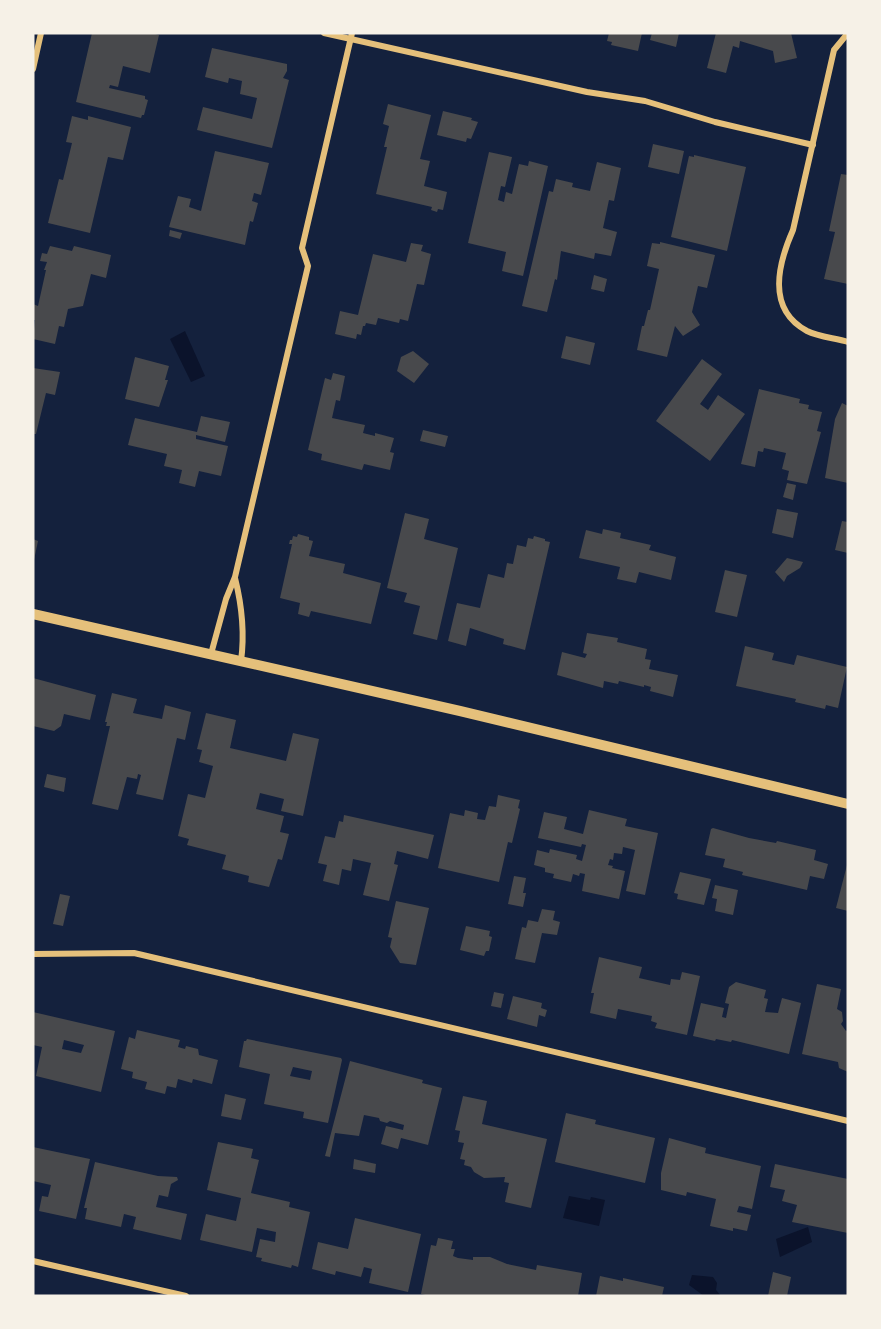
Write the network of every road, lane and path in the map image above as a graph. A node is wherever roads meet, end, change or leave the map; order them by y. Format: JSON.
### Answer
{"nodes":[{"id":1,"x":41,"y":33,"type":"edge"},
{"id":2,"x":324,"y":33,"type":"edge"},
{"id":3,"x":848,"y":33,"type":"edge"},
{"id":4,"x":351,"y":36,"type":"edge"},
{"id":5,"x":33,"y":69,"type":"edge"},
{"id":6,"x":813,"y":146,"type":"junction"},
{"id":7,"x":848,"y":342,"type":"edge"},
{"id":8,"x":235,"y":577,"type":"junction"},
{"id":9,"x":33,"y":614,"type":"edge"},
{"id":10,"x":211,"y":654,"type":"junction"},
{"id":11,"x":242,"y":661,"type":"junction"},
{"id":12,"x":848,"y":804,"type":"edge"},
{"id":13,"x":33,"y":954,"type":"edge"},
{"id":14,"x":848,"y":1121,"type":"edge"},
{"id":15,"x":33,"y":1261,"type":"edge"},
{"id":16,"x":186,"y":1296,"type":"edge"}],
"edges":[{"from":1,"to":5,"type":"street"},
{"from":2,"to":4,"type":"street"},
{"from":3,"to":6,"type":"street"},
{"from":4,"to":6,"type":"street"},
{"from":4,"to":8,"type":"street"},
{"from":6,"to":7,"type":"street"},
{"from":8,"to":10,"type":"street"},
{"from":8,"to":11,"type":"street"},
{"from":9,"to":10,"type":"street"},
{"from":10,"to":11,"type":"street"},
{"from":11,"to":12,"type":"street"},
{"from":13,"to":14,"type":"street"},
{"from":15,"to":16,"type":"street"}]}
